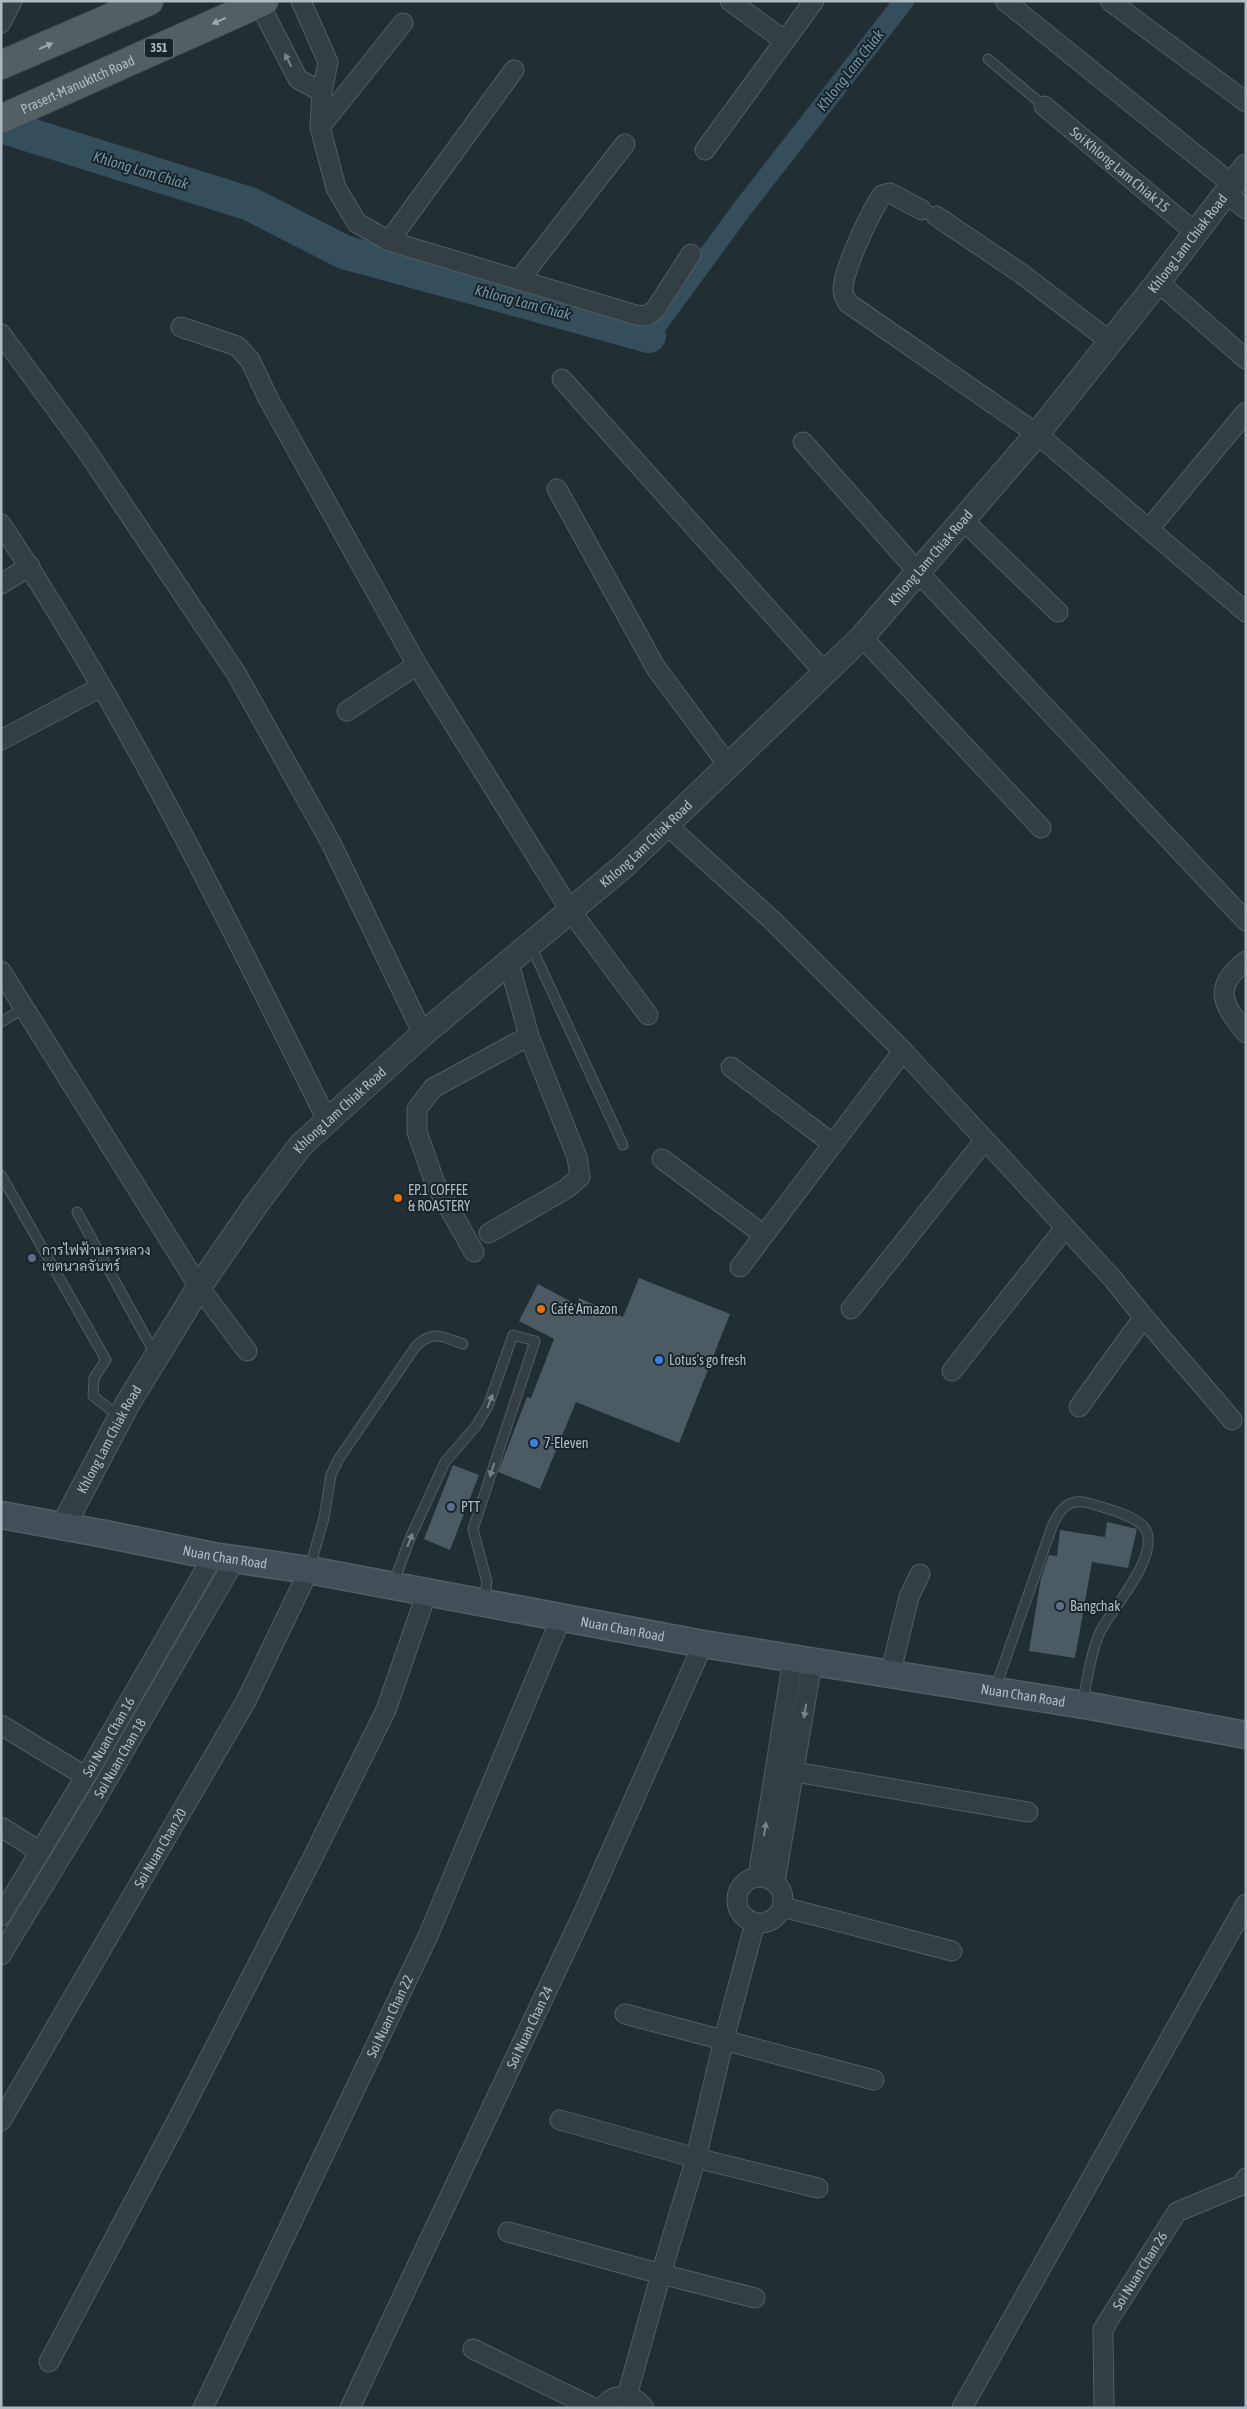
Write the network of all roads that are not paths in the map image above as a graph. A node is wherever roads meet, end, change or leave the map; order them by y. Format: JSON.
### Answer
{"nodes":[{"id":1,"x":12,"y":1,"type":"edge"},
{"id":2,"x":149,"y":1,"type":"edge"},
{"id":3,"x":301,"y":1,"type":"edge"},
{"id":4,"x":730,"y":1,"type":"edge"},
{"id":5,"x":814,"y":1,"type":"edge"},
{"id":6,"x":1005,"y":1,"type":"edge"},
{"id":7,"x":1110,"y":1,"type":"edge"},
{"id":8,"x":261,"y":2,"type":"edge"},
{"id":9,"x":1,"y":23,"type":"edge"},
{"id":10,"x":403,"y":23,"type":"dead end"},
{"id":11,"x":785,"y":41,"type":"junction"},
{"id":12,"x":988,"y":60,"type":"dead end"},
{"id":13,"x":1,"y":65,"type":"edge"},
{"id":14,"x":514,"y":70,"type":"dead end"},
{"id":15,"x":322,"y":92,"type":"junction"},
{"id":16,"x":1246,"y":102,"type":"edge"},
{"id":17,"x":1044,"y":106,"type":"joint"},
{"id":18,"x":1,"y":119,"type":"edge"},
{"id":19,"x":320,"y":127,"type":"junction"},
{"id":20,"x":624,"y":144,"type":"dead end"},
{"id":21,"x":705,"y":150,"type":"dead end"},
{"id":22,"x":1235,"y":182,"type":"edge"},
{"id":23,"x":1246,"y":209,"type":"edge"},
{"id":24,"x":1196,"y":233,"type":"junction"},
{"id":25,"x":389,"y":241,"type":"junction"},
{"id":26,"x":691,"y":254,"type":"dead end"},
{"id":27,"x":519,"y":280,"type":"junction"},
{"id":28,"x":1158,"y":282,"type":"junction"},
{"id":29,"x":181,"y":327,"type":"dead end"},
{"id":30,"x":1,"y":334,"type":"edge"},
{"id":31,"x":1111,"y":342,"type":"junction"},
{"id":32,"x":1246,"y":359,"type":"edge"},
{"id":33,"x":562,"y":379,"type":"dead end"},
{"id":34,"x":1246,"y":412,"type":"edge"},
{"id":35,"x":1037,"y":434,"type":"junction"},
{"id":36,"x":803,"y":442,"type":"dead end"},
{"id":37,"x":557,"y":489,"type":"dead end"},
{"id":38,"x":963,"y":520,"type":"junction"},
{"id":39,"x":1,"y":524,"type":"edge"},
{"id":40,"x":1149,"y":529,"type":"junction"},
{"id":41,"x":30,"y":566,"type":"junction"},
{"id":42,"x":918,"y":572,"type":"junction"},
{"id":43,"x":1,"y":584,"type":"edge"},
{"id":44,"x":1058,"y":612,"type":"dead end"},
{"id":45,"x":1246,"y":612,"type":"edge"},
{"id":46,"x":862,"y":637,"type":"junction"},
{"id":47,"x":417,"y":665,"type":"junction"},
{"id":48,"x":825,"y":673,"type":"junction"},
{"id":49,"x":101,"y":687,"type":"junction"},
{"id":50,"x":347,"y":710,"type":"dead end"},
{"id":51,"x":1,"y":740,"type":"edge"},
{"id":52,"x":728,"y":765,"type":"junction"},
{"id":53,"x":668,"y":826,"type":"junction"},
{"id":54,"x":1041,"y":828,"type":"dead end"},
{"id":55,"x":570,"y":910,"type":"junction"},
{"id":56,"x":1246,"y":921,"type":"edge"},
{"id":57,"x":530,"y":945,"type":"junction"},
{"id":58,"x":1246,"y":961,"type":"edge"},
{"id":59,"x":509,"y":962,"type":"junction"},
{"id":60,"x":1,"y":971,"type":"edge"},
{"id":61,"x":23,"y":1009,"type":"junction"},
{"id":62,"x":648,"y":1015,"type":"dead end"},
{"id":63,"x":2,"y":1019,"type":"edge"},
{"id":64,"x":1246,"y":1033,"type":"edge"},
{"id":65,"x":423,"y":1034,"type":"junction"},
{"id":66,"x":529,"y":1036,"type":"junction"},
{"id":67,"x":902,"y":1051,"type":"junction"},
{"id":68,"x":731,"y":1067,"type":"dead end"},
{"id":69,"x":328,"y":1120,"type":"junction"},
{"id":70,"x":984,"y":1141,"type":"junction"},
{"id":71,"x":833,"y":1144,"type":"junction"},
{"id":72,"x":623,"y":1145,"type":"dead end"},
{"id":73,"x":662,"y":1159,"type":"dead end"},
{"id":74,"x":1,"y":1176,"type":"edge"},
{"id":75,"x":77,"y":1212,"type":"dead end"},
{"id":76,"x":1064,"y":1229,"type":"junction"},
{"id":77,"x":489,"y":1233,"type":"dead end"},
{"id":78,"x":764,"y":1235,"type":"junction"},
{"id":79,"x":474,"y":1252,"type":"dead end"},
{"id":80,"x":740,"y":1267,"type":"dead end"},
{"id":81,"x":199,"y":1287,"type":"junction"},
{"id":82,"x":851,"y":1309,"type":"dead end"},
{"id":83,"x":1143,"y":1318,"type":"junction"},
{"id":84,"x":463,"y":1344,"type":"dead end"},
{"id":85,"x":247,"y":1351,"type":"dead end"},
{"id":86,"x":156,"y":1356,"type":"junction"},
{"id":87,"x":952,"y":1370,"type":"dead end"},
{"id":88,"x":1079,"y":1407,"type":"dead end"},
{"id":89,"x":120,"y":1417,"type":"junction"},
{"id":90,"x":1232,"y":1420,"type":"dead end"},
{"id":91,"x":1,"y":1515,"type":"edge"},
{"id":92,"x":63,"y":1526,"type":"junction"},
{"id":93,"x":224,"y":1558,"type":"junction"},
{"id":94,"x":309,"y":1570,"type":"junction"},
{"id":95,"x":920,"y":1574,"type":"dead end"},
{"id":96,"x":392,"y":1586,"type":"junction"},
{"id":97,"x":427,"y":1592,"type":"junction"},
{"id":98,"x":483,"y":1604,"type":"junction"},
{"id":99,"x":561,"y":1618,"type":"junction"},
{"id":100,"x":702,"y":1644,"type":"junction"},
{"id":101,"x":802,"y":1661,"type":"junction"},
{"id":102,"x":890,"y":1675,"type":"junction"},
{"id":103,"x":995,"y":1691,"type":"junction"},
{"id":104,"x":1082,"y":1705,"type":"junction"},
{"id":105,"x":1,"y":1725,"type":"edge"},
{"id":106,"x":1246,"y":1735,"type":"edge"},
{"id":107,"x":74,"y":1770,"type":"dead end"},
{"id":108,"x":795,"y":1772,"type":"junction"},
{"id":109,"x":1028,"y":1812,"type":"dead end"},
{"id":110,"x":1,"y":1827,"type":"edge"},
{"id":111,"x":39,"y":1851,"type":"junction"},
{"id":112,"x":766,"y":1880,"type":"junction"},
{"id":113,"x":1246,"y":1904,"type":"edge"},
{"id":114,"x":783,"y":1908,"type":"junction"},
{"id":115,"x":1,"y":1916,"type":"edge"},
{"id":116,"x":755,"y":1923,"type":"junction"},
{"id":117,"x":952,"y":1951,"type":"dead end"},
{"id":118,"x":1,"y":1955,"type":"edge"},
{"id":119,"x":625,"y":2014,"type":"dead end"},
{"id":120,"x":724,"y":2039,"type":"junction"},
{"id":121,"x":874,"y":2080,"type":"dead end"},
{"id":122,"x":560,"y":2120,"type":"dead end"},
{"id":123,"x":1,"y":2121,"type":"edge"},
{"id":124,"x":696,"y":2158,"type":"junction"},
{"id":125,"x":1246,"y":2178,"type":"edge"},
{"id":126,"x":818,"y":2188,"type":"dead end"},
{"id":127,"x":508,"y":2232,"type":"dead end"},
{"id":128,"x":661,"y":2274,"type":"junction"},
{"id":129,"x":755,"y":2298,"type":"dead end"},
{"id":130,"x":473,"y":2349,"type":"dead end"},
{"id":131,"x":49,"y":2362,"type":"dead end"},
{"id":132,"x":627,"y":2396,"type":"junction"},
{"id":133,"x":203,"y":2408,"type":"edge"},
{"id":134,"x":350,"y":2408,"type":"edge"},
{"id":135,"x":594,"y":2408,"type":"edge"},
{"id":136,"x":603,"y":2408,"type":"edge"},
{"id":137,"x":644,"y":2408,"type":"edge"},
{"id":138,"x":962,"y":2408,"type":"edge"},
{"id":139,"x":1104,"y":2408,"type":"edge"}],
"edges":[{"from":1,"to":9,"type":"street"},
{"from":13,"to":2,"type":"main road","one_way":true},
{"from":3,"to":15,"type":"street"},
{"from":4,"to":11,"type":"street"},
{"from":5,"to":11,"type":"street"},
{"from":6,"to":22,"type":"street"},
{"from":7,"to":16,"type":"street"},
{"from":15,"to":8,"type":"street","one_way":true},
{"from":8,"to":18,"type":"main road","name":"Prasert-Manukitch Road","number":"351","one_way":true},
{"from":10,"to":19,"type":"street"},
{"from":11,"to":21,"type":"street"},
{"from":12,"to":17,"type":"lane"},
{"from":14,"to":25,"type":"street"},
{"from":15,"to":19,"type":"street"},
{"from":17,"to":24,"type":"street","name":"Soi Khlong Lam Chiak 15"},
{"from":19,"to":25,"type":"street"},
{"from":20,"to":27,"type":"street"},
{"from":22,"to":23,"type":"street"},
{"from":22,"to":24,"type":"street","name":"Khlong Lam Chiak Road"},
{"from":24,"to":28,"type":"street","name":"Khlong Lam Chiak Road"},
{"from":25,"to":27,"type":"street"},
{"from":26,"to":27,"type":"street"},
{"from":28,"to":31,"type":"street","name":"Khlong Lam Chiak Road"},
{"from":28,"to":32,"type":"street"},
{"from":29,"to":47,"type":"street"},
{"from":30,"to":65,"type":"street"},
{"from":31,"to":35,"type":"street","name":"Khlong Lam Chiak Road"},
{"from":31,"to":35,"type":"street"},
{"from":33,"to":48,"type":"street"},
{"from":34,"to":40,"type":"street"},
{"from":35,"to":38,"type":"street","name":"Khlong Lam Chiak Road"},
{"from":35,"to":40,"type":"street"},
{"from":36,"to":42,"type":"street"},
{"from":37,"to":52,"type":"street"},
{"from":38,"to":42,"type":"street","name":"Khlong Lam Chiak Road"},
{"from":38,"to":44,"type":"street"},
{"from":39,"to":41,"type":"street"},
{"from":40,"to":45,"type":"street"},
{"from":41,"to":43,"type":"street"},
{"from":41,"to":49,"type":"street"},
{"from":42,"to":46,"type":"street","name":"Khlong Lam Chiak Road"},
{"from":42,"to":56,"type":"street"},
{"from":46,"to":48,"type":"street","name":"Khlong Lam Chiak Road"},
{"from":46,"to":54,"type":"street"},
{"from":47,"to":50,"type":"street"},
{"from":47,"to":55,"type":"street"},
{"from":48,"to":52,"type":"street","name":"Khlong Lam Chiak Road"},
{"from":49,"to":51,"type":"street"},
{"from":49,"to":69,"type":"street"},
{"from":52,"to":53,"type":"street","name":"Khlong Lam Chiak Road"},
{"from":53,"to":55,"type":"street","name":"Khlong Lam Chiak Road"},
{"from":53,"to":67,"type":"street"},
{"from":55,"to":57,"type":"street","name":"Khlong Lam Chiak Road"},
{"from":55,"to":62,"type":"street"},
{"from":57,"to":59,"type":"street","name":"Khlong Lam Chiak Road"},
{"from":57,"to":72,"type":"lane"},
{"from":58,"to":64,"type":"street"},
{"from":59,"to":65,"type":"street","name":"Khlong Lam Chiak Road"},
{"from":59,"to":66,"type":"street"},
{"from":60,"to":61,"type":"street"},
{"from":61,"to":63,"type":"lane"},
{"from":61,"to":81,"type":"street"},
{"from":65,"to":69,"type":"street","name":"Khlong Lam Chiak Road"},
{"from":66,"to":77,"type":"street"},
{"from":66,"to":79,"type":"street"},
{"from":67,"to":70,"type":"street"},
{"from":67,"to":71,"type":"street"},
{"from":68,"to":71,"type":"street"},
{"from":69,"to":81,"type":"street","name":"Khlong Lam Chiak Road"},
{"from":70,"to":76,"type":"street"},
{"from":70,"to":82,"type":"street"},
{"from":71,"to":78,"type":"street"},
{"from":73,"to":78,"type":"street"},
{"from":74,"to":89,"type":"lane"},
{"from":75,"to":86,"type":"lane"},
{"from":76,"to":83,"type":"street"},
{"from":76,"to":87,"type":"street"},
{"from":78,"to":80,"type":"street"},
{"from":81,"to":85,"type":"street"},
{"from":81,"to":86,"type":"street","name":"Khlong Lam Chiak Road"},
{"from":83,"to":88,"type":"street"},
{"from":83,"to":90,"type":"street"},
{"from":84,"to":94,"type":"lane"},
{"from":86,"to":89,"type":"street","name":"Khlong Lam Chiak Road"},
{"from":89,"to":92,"type":"street","name":"Khlong Lam Chiak Road"},
{"from":91,"to":92,"type":"main road","name":"Nuan Chan Road"},
{"from":92,"to":93,"type":"main road","name":"Nuan Chan Road"},
{"from":93,"to":94,"type":"main road","name":"Nuan Chan Road"},
{"from":93,"to":111,"type":"street","name":"Soi Nuan Chan 16"},
{"from":93,"to":118,"type":"street","name":"Soi Nuan Chan 18"},
{"from":94,"to":96,"type":"main road","name":"Nuan Chan Road"},
{"from":94,"to":123,"type":"street","name":"Soi Nuan Chan 20"},
{"from":95,"to":102,"type":"street"},
{"from":96,"to":97,"type":"main road","name":"Nuan Chan Road"},
{"from":96,"to":98,"type":"lane","one_way":true},
{"from":97,"to":98,"type":"main road","name":"Nuan Chan Road"},
{"from":97,"to":131,"type":"street"},
{"from":98,"to":99,"type":"main road","name":"Nuan Chan Road"},
{"from":99,"to":100,"type":"main road","name":"Nuan Chan Road"},
{"from":99,"to":133,"type":"street","name":"Soi Nuan Chan 22"},
{"from":100,"to":101,"type":"main road","name":"Nuan Chan Road"},
{"from":100,"to":134,"type":"street","name":"Soi Nuan Chan 24"},
{"from":101,"to":102,"type":"main road","name":"Nuan Chan Road"},
{"from":101,"to":108,"type":"street","one_way":true},
{"from":112,"to":101,"type":"street","one_way":true},
{"from":102,"to":103,"type":"main road","name":"Nuan Chan Road"},
{"from":103,"to":104,"type":"main road","name":"Nuan Chan Road"},
{"from":103,"to":104,"type":"lane"},
{"from":104,"to":106,"type":"main road","name":"Nuan Chan Road"},
{"from":105,"to":107,"type":"street"},
{"from":108,"to":109,"type":"street"},
{"from":108,"to":112,"type":"street"},
{"from":110,"to":111,"type":"street"},
{"from":111,"to":115,"type":"street","name":"Soi Nuan Chan 16"},
{"from":112,"to":114,"type":"street"},
{"from":112,"to":116,"type":"street"},
{"from":113,"to":138,"type":"street"},
{"from":114,"to":116,"type":"street"},
{"from":114,"to":117,"type":"street"},
{"from":116,"to":120,"type":"street"},
{"from":119,"to":120,"type":"street"},
{"from":120,"to":121,"type":"street"},
{"from":120,"to":124,"type":"street"},
{"from":122,"to":124,"type":"street"},
{"from":124,"to":126,"type":"street"},
{"from":124,"to":128,"type":"street"},
{"from":125,"to":139,"type":"street","name":"Soi Nuan Chan 26"},
{"from":127,"to":128,"type":"street"},
{"from":128,"to":129,"type":"street"},
{"from":128,"to":132,"type":"street"},
{"from":130,"to":135,"type":"street"},
{"from":132,"to":136,"type":"street"},
{"from":132,"to":137,"type":"street"}]}
